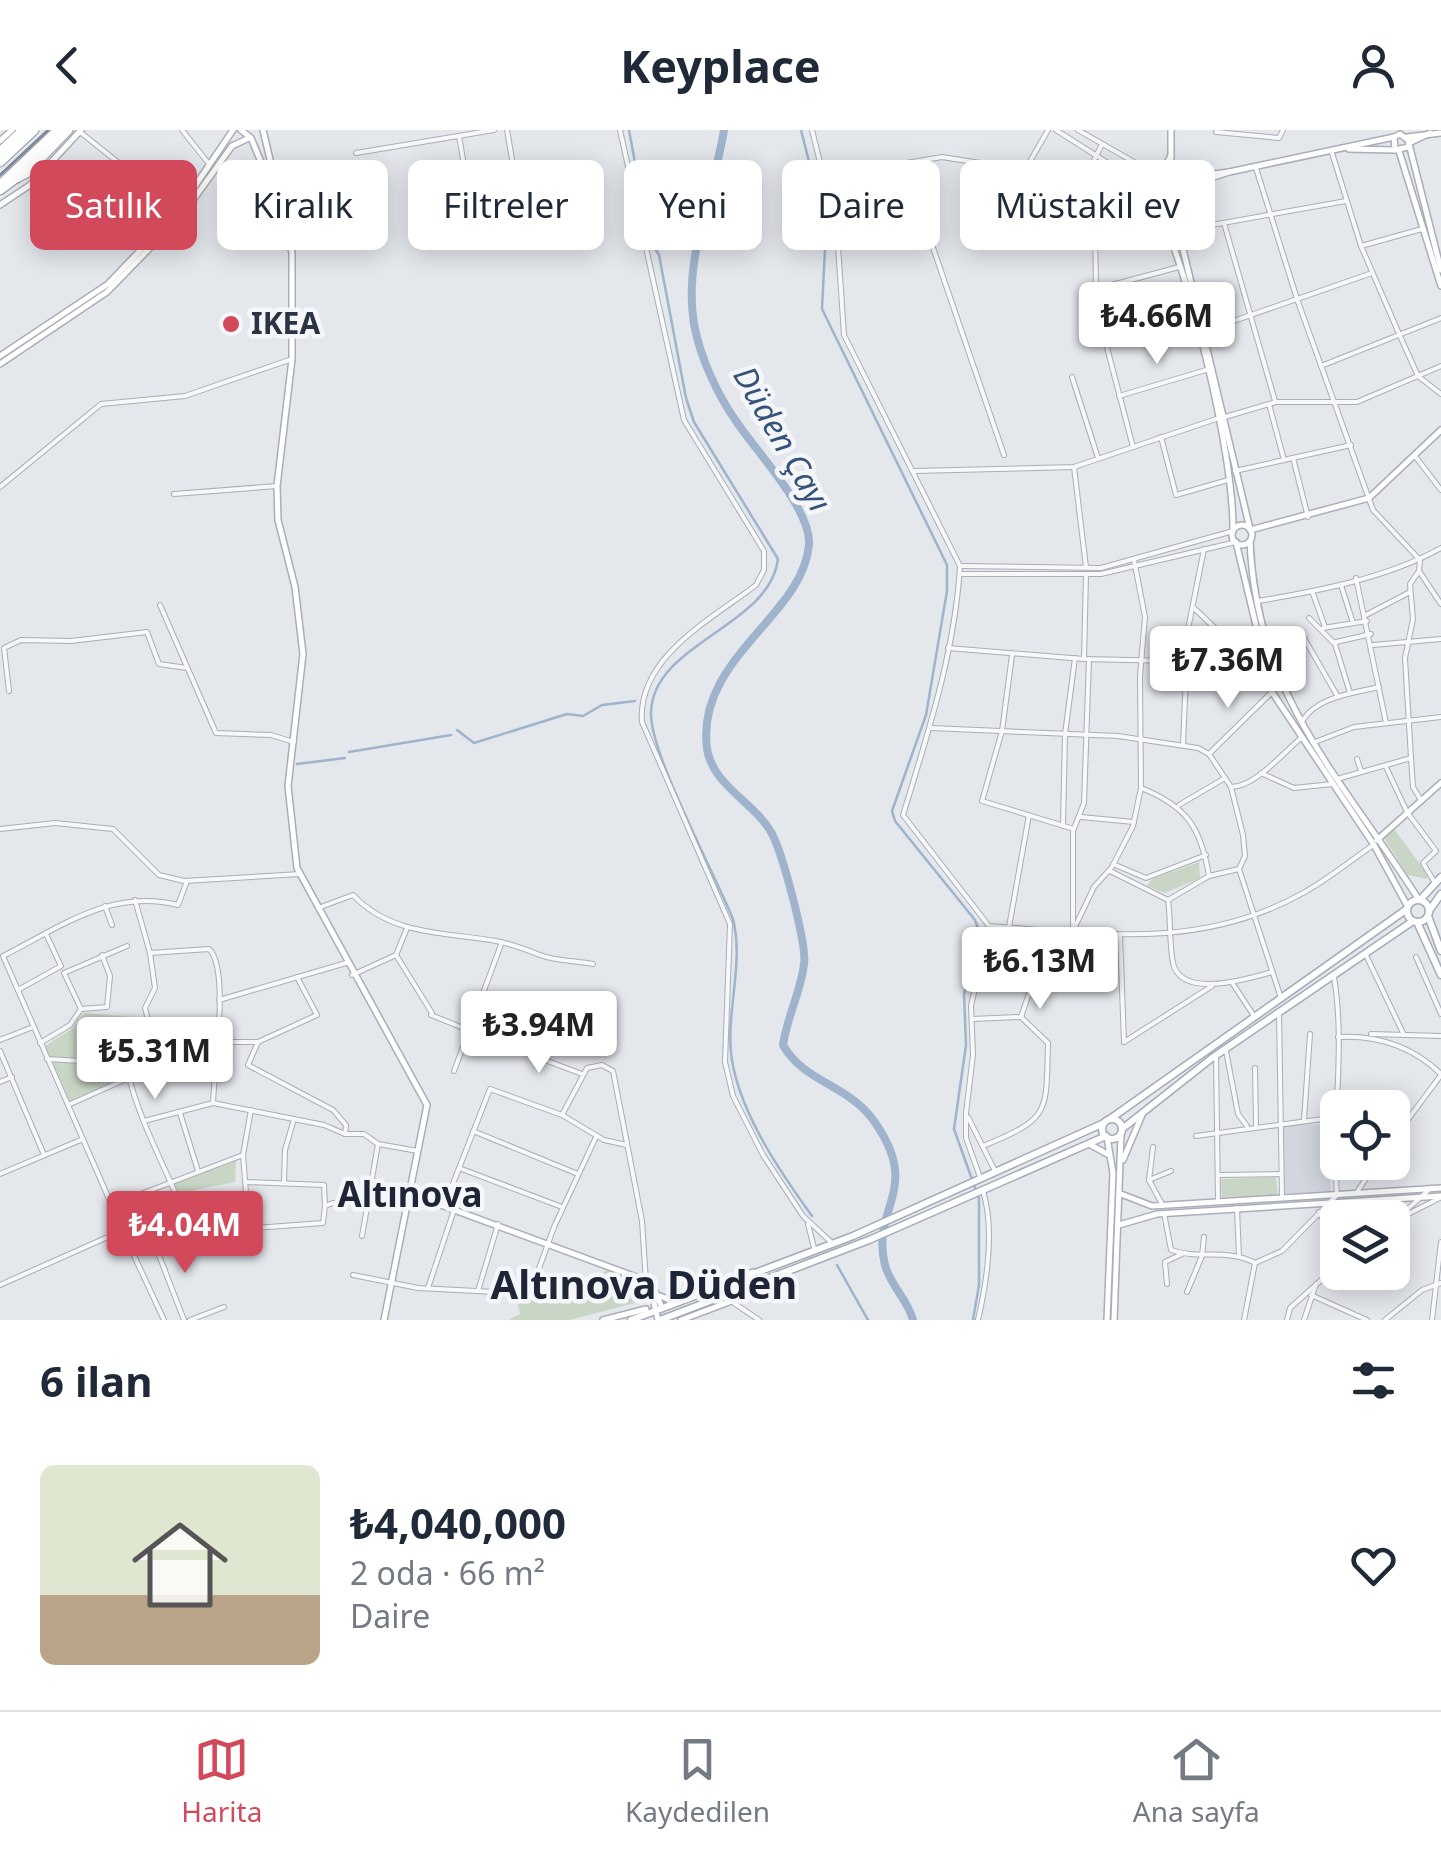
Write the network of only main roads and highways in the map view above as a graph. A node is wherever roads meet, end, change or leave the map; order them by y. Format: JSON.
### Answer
{"nodes":[{"id":1,"x":23,"y":130,"type":"edge"},
{"id":2,"x":34,"y":130,"type":"edge"},
{"id":3,"x":58,"y":130,"type":"edge"},
{"id":4,"x":68,"y":130,"type":"edge"},
{"id":5,"x":0,"y":152,"type":"edge"},
{"id":6,"x":0,"y":162,"type":"edge"},
{"id":7,"x":0,"y":187,"type":"edge"},
{"id":8,"x":1438,"y":880,"type":"edge"},
{"id":9,"x":1441,"y":894,"type":"edge"},
{"id":10,"x":1420,"y":900,"type":"junction"},
{"id":11,"x":1407,"y":908,"type":"junction"},
{"id":12,"x":1429,"y":914,"type":"junction"},
{"id":13,"x":1415,"y":921,"type":"junction"},
{"id":14,"x":1441,"y":951,"type":"edge"},
{"id":15,"x":1441,"y":976,"type":"edge"},
{"id":16,"x":1107,"y":1121,"type":"junction"},
{"id":17,"x":1122,"y":1132,"type":"junction"},
{"id":18,"x":1106,"y":1137,"type":"junction"},
{"id":19,"x":766,"y":1275,"type":"junction"},
{"id":20,"x":661,"y":1317,"type":"edge"},
{"id":21,"x":631,"y":1320,"type":"edge"}],
"edges":[{"from":1,"to":5,"type":"highway"},
{"from":2,"to":6,"type":"highway"},
{"from":3,"to":7,"type":"highway"},
{"from":4,"to":7,"type":"highway"},
{"from":8,"to":10,"type":"main road"},
{"from":9,"to":12,"type":"main road"},
{"from":10,"to":11,"type":"main road"},
{"from":10,"to":12,"type":"main road"},
{"from":11,"to":13,"type":"main road"},
{"from":11,"to":16,"type":"main road"},
{"from":12,"to":13,"type":"main road"},
{"from":12,"to":14,"type":"main road"},
{"from":13,"to":15,"type":"main road"},
{"from":13,"to":17,"type":"main road"},
{"from":16,"to":17,"type":"main road"},
{"from":16,"to":18,"type":"main road"},
{"from":16,"to":19,"type":"main road"},
{"from":17,"to":18,"type":"main road"},
{"from":18,"to":19,"type":"main road"},
{"from":19,"to":20,"type":"main road"},
{"from":20,"to":21,"type":"main road"}]}
